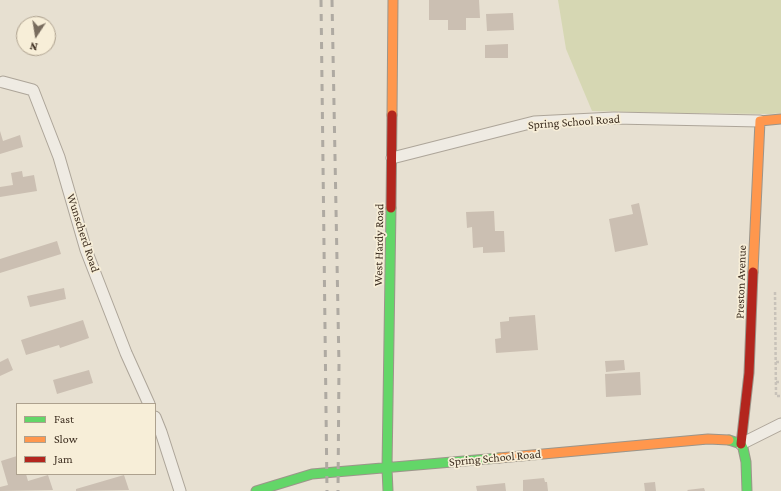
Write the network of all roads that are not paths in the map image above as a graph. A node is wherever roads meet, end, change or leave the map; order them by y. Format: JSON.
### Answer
{"nodes":[{"id":1,"x":393,"y":0,"type":"edge"},
{"id":2,"x":3,"y":82,"type":"dead end"},
{"id":3,"x":781,"y":119,"type":"edge"},
{"id":4,"x":760,"y":121,"type":"junction"},
{"id":5,"x":392,"y":158,"type":"junction"},
{"id":6,"x":149,"y":403,"type":"edge"},
{"id":7,"x":156,"y":420,"type":"edge"},
{"id":8,"x":781,"y":424,"type":"edge"},
{"id":9,"x":739,"y":443,"type":"junction"},
{"id":10,"x":387,"y":468,"type":"junction"},
{"id":11,"x":180,"y":491,"type":"edge"},
{"id":12,"x":256,"y":491,"type":"edge"},
{"id":13,"x":388,"y":491,"type":"edge"},
{"id":14,"x":747,"y":491,"type":"edge"}],
"edges":[{"from":1,"to":5,"type":"street","name":"West Hardy Road"},
{"from":2,"to":6,"type":"lane","name":"Wunscherd Road"},
{"from":3,"to":4,"type":"street"},
{"from":4,"to":5,"type":"lane","name":"Spring School Road"},
{"from":4,"to":9,"type":"street","name":"Preston Avenue"},
{"from":5,"to":10,"type":"street","name":"West Hardy Road"},
{"from":7,"to":11,"type":"lane"},
{"from":8,"to":9,"type":"lane"},
{"from":9,"to":10,"type":"street","name":"Spring School Road"},
{"from":9,"to":14,"type":"street","name":"Preston Avenue"},
{"from":10,"to":12,"type":"street","name":"Spring School Road"},
{"from":10,"to":13,"type":"street","name":"West Hardy Road"}]}
